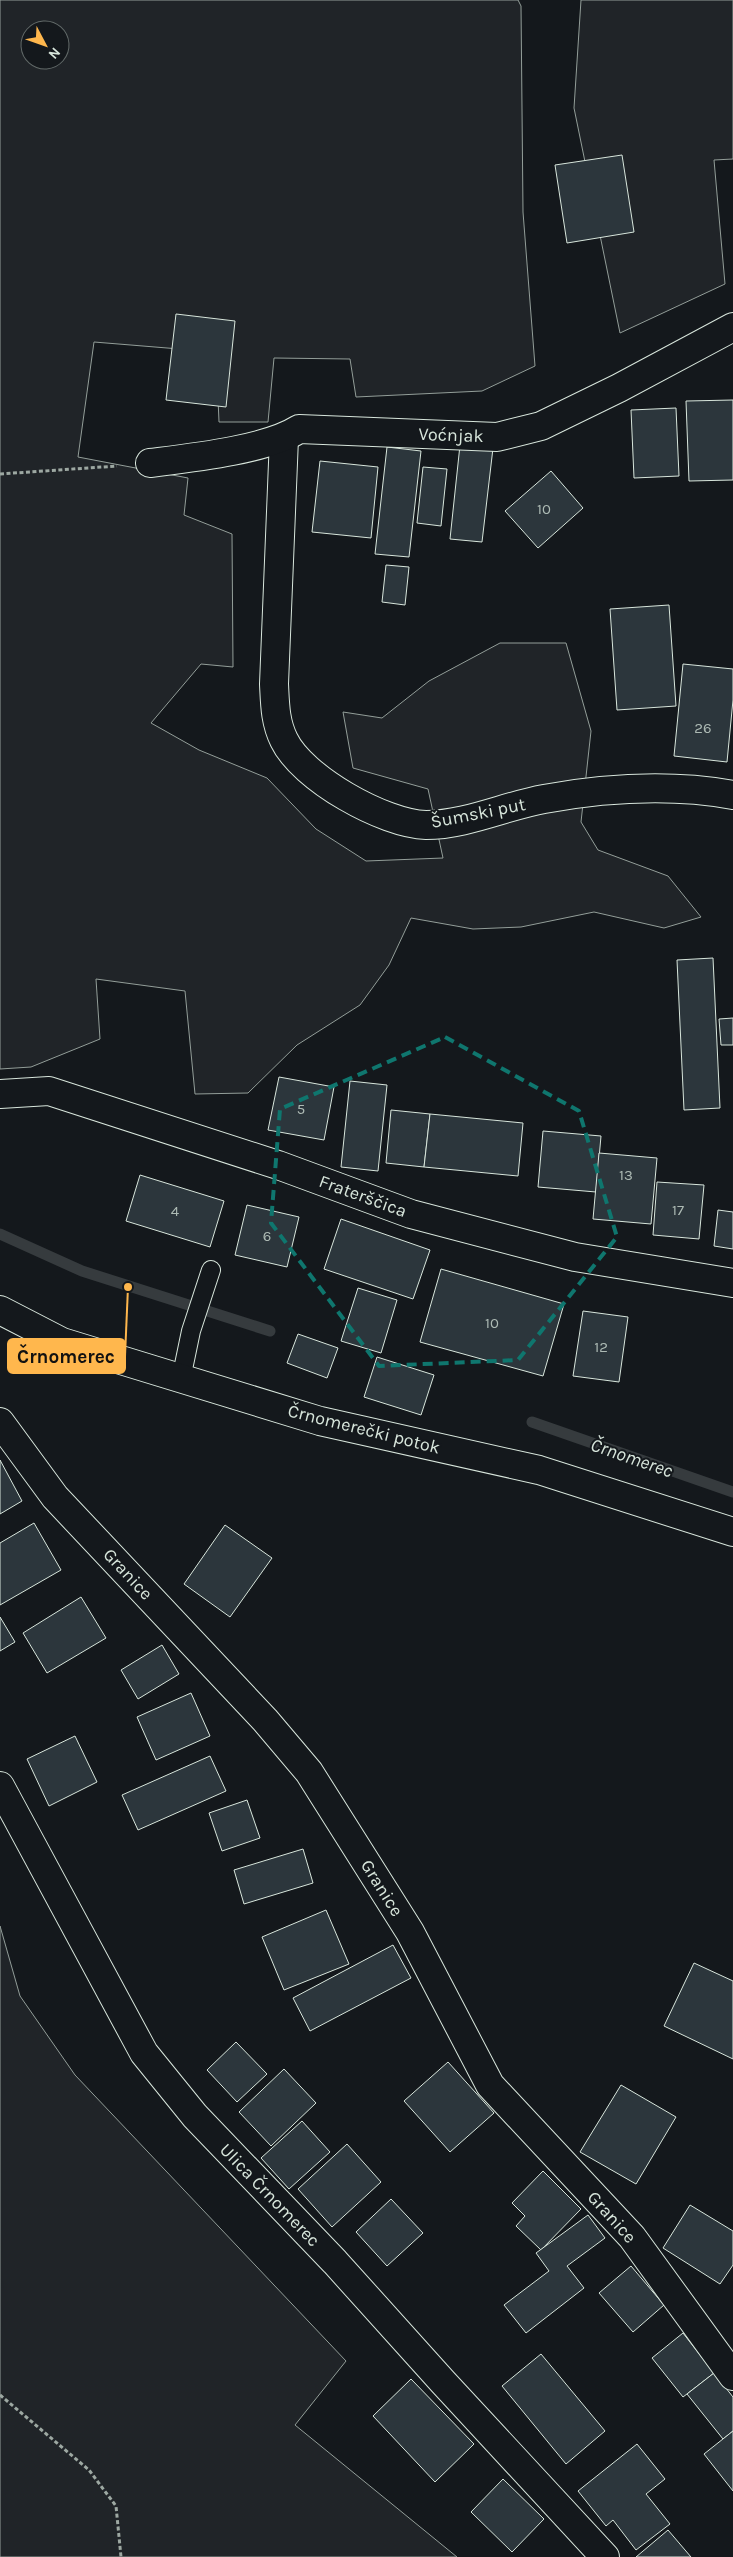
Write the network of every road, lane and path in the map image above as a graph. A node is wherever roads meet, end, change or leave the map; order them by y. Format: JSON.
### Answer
{"nodes":[{"id":1,"x":733,"y":327,"type":"edge"},
{"id":2,"x":284,"y":438,"type":"junction"},
{"id":3,"x":150,"y":463,"type":"joint"},
{"id":4,"x":0,"y":474,"type":"edge"},
{"id":5,"x":733,"y":795,"type":"edge"},
{"id":6,"x":0,"y":1094,"type":"edge"},
{"id":7,"x":211,"y":1270,"type":"dead end"},
{"id":8,"x":733,"y":1284,"type":"edge"},
{"id":9,"x":0,"y":1310,"type":"edge"},
{"id":10,"x":181,"y":1378,"type":"junction"},
{"id":11,"x":0,"y":1422,"type":"edge"},
{"id":12,"x":733,"y":1532,"type":"edge"},
{"id":13,"x":0,"y":1786,"type":"edge"},
{"id":14,"x":733,"y":2376,"type":"edge"},
{"id":15,"x":0,"y":2395,"type":"edge"},
{"id":16,"x":121,"y":2557,"type":"edge"},
{"id":17,"x":605,"y":2557,"type":"edge"}],
"edges":[{"from":1,"to":2,"type":"street","name":"Voćnjak"},
{"from":2,"to":3,"type":"street","name":"Voćnjak"},
{"from":2,"to":5,"type":"street","name":"Šumski put"},
{"from":3,"to":4,"type":"path"},
{"from":6,"to":8,"type":"street","name":"Fraterščica"},
{"from":7,"to":10,"type":"lane"},
{"from":9,"to":10,"type":"street","name":"Črnomerečki potok"},
{"from":10,"to":12,"type":"street","name":"Črnomerečki potok"},
{"from":11,"to":14,"type":"street","name":"Granice"},
{"from":13,"to":17,"type":"street","name":"Ulica Črnomerec"},
{"from":15,"to":16,"type":"path"}]}
